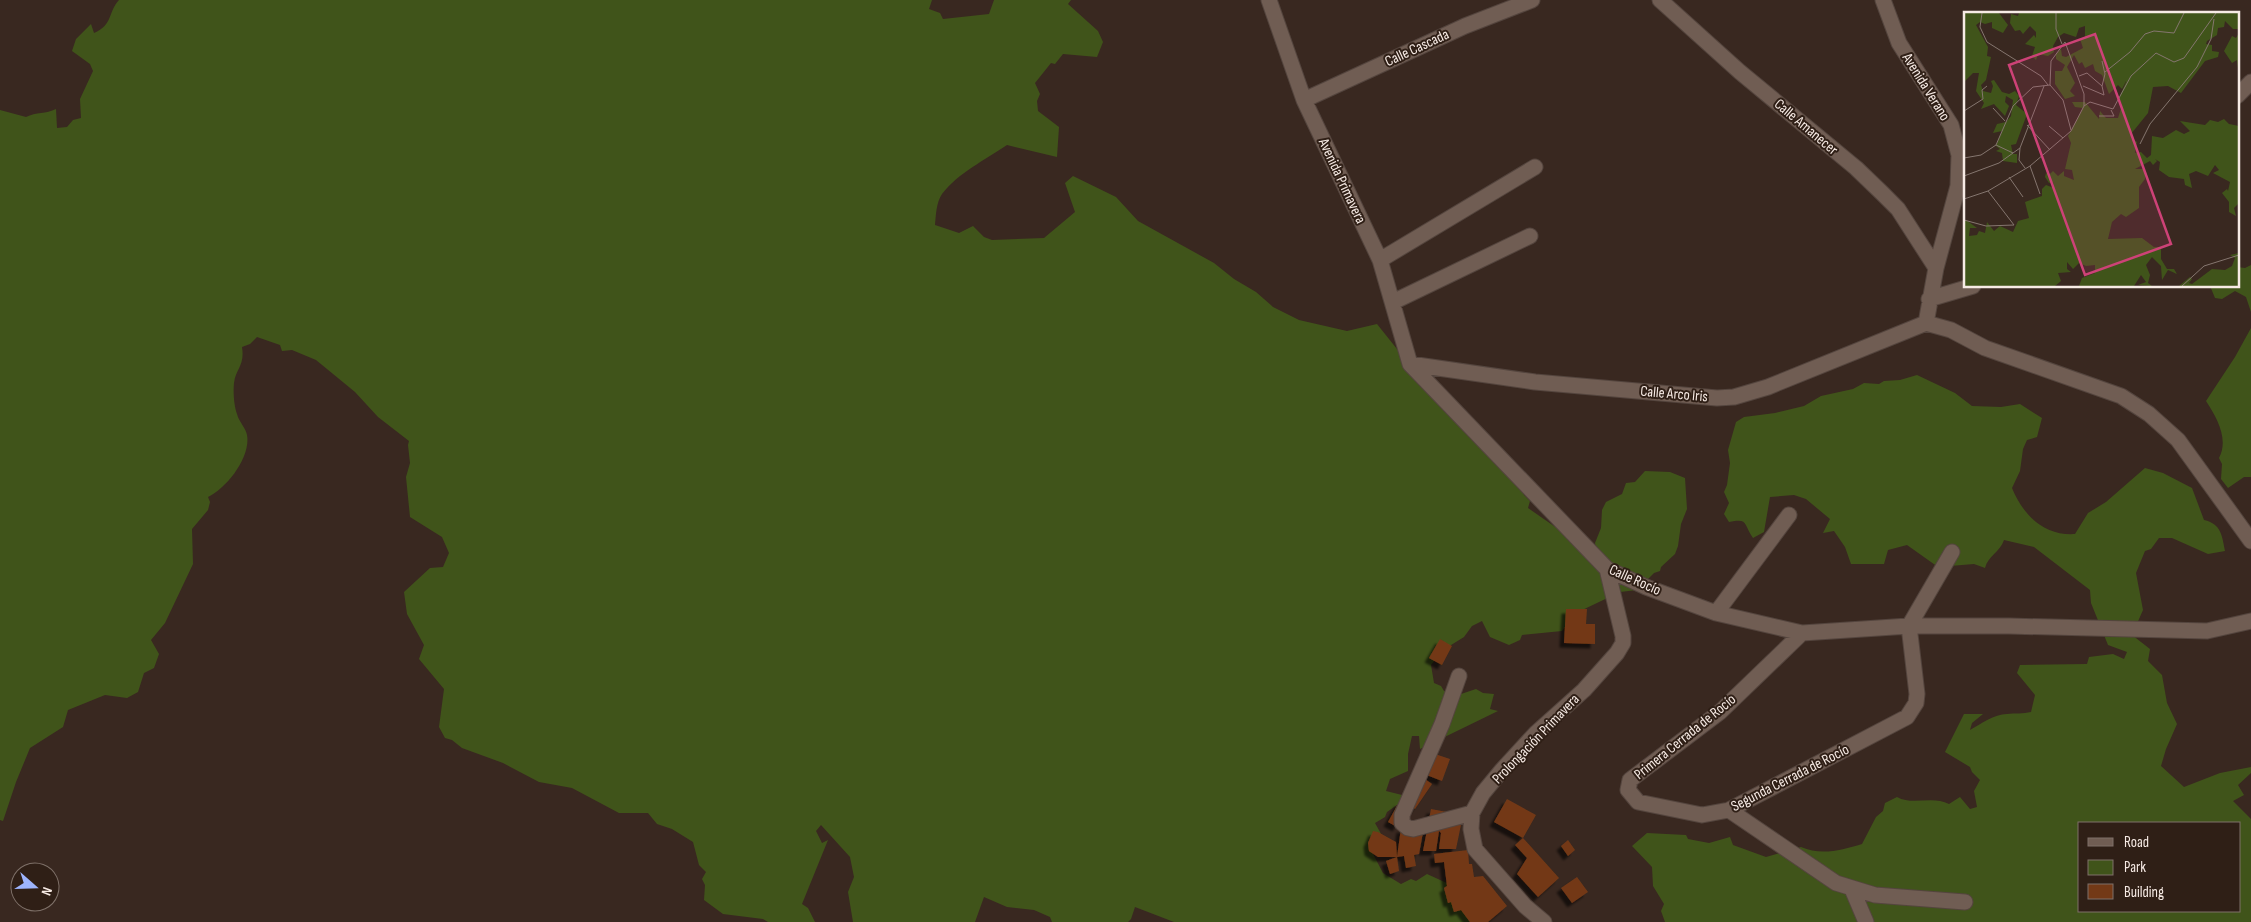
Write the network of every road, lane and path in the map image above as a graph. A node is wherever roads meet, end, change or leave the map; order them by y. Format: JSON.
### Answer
{"nodes":[{"id":1,"x":1269,"y":0,"type":"edge"},
{"id":2,"x":1532,"y":0,"type":"edge"},
{"id":3,"x":1660,"y":0,"type":"edge"},
{"id":4,"x":1883,"y":0,"type":"edge"},
{"id":5,"x":2251,"y":82,"type":"edge"},
{"id":6,"x":2238,"y":95,"type":"edge"},
{"id":7,"x":1304,"y":100,"type":"junction"},
{"id":8,"x":1535,"y":167,"type":"dead end"},
{"id":9,"x":1530,"y":236,"type":"dead end"},
{"id":10,"x":1380,"y":260,"type":"junction"},
{"id":11,"x":1936,"y":268,"type":"junction"},
{"id":12,"x":1967,"y":288,"type":"edge"},
{"id":13,"x":1929,"y":300,"type":"junction"},
{"id":14,"x":1393,"y":302,"type":"junction"},
{"id":15,"x":1926,"y":322,"type":"junction"},
{"id":16,"x":1410,"y":364,"type":"junction"},
{"id":17,"x":1789,"y":515,"type":"dead end"},
{"id":18,"x":2251,"y":541,"type":"edge"},
{"id":19,"x":1952,"y":552,"type":"dead end"},
{"id":20,"x":1606,"y":569,"type":"junction"},
{"id":21,"x":1716,"y":613,"type":"junction"},
{"id":22,"x":2251,"y":621,"type":"edge"},
{"id":23,"x":1909,"y":626,"type":"junction"},
{"id":24,"x":1802,"y":633,"type":"junction"},
{"id":25,"x":1459,"y":676,"type":"dead end"},
{"id":26,"x":1638,"y":802,"type":"joint"},
{"id":27,"x":1729,"y":810,"type":"junction"},
{"id":28,"x":1472,"y":813,"type":"junction"},
{"id":29,"x":1852,"y":889,"type":"junction"},
{"id":30,"x":1965,"y":902,"type":"dead end"},
{"id":31,"x":1544,"y":922,"type":"edge"},
{"id":32,"x":1866,"y":922,"type":"edge"}],
"edges":[{"from":1,"to":7,"type":"street","name":"Avenida Primavera"},
{"from":2,"to":7,"type":"street","name":"Calle Cascada"},
{"from":3,"to":11,"type":"street","name":"Calle Amanecer"},
{"from":4,"to":11,"type":"street","name":"Avenida Verano"},
{"from":5,"to":6,"type":"street"},
{"from":7,"to":10,"type":"street","name":"Avenida Primavera"},
{"from":8,"to":10,"type":"street"},
{"from":9,"to":14,"type":"street"},
{"from":10,"to":14,"type":"street","name":"Avenida Primavera"},
{"from":11,"to":13,"type":"street","name":"Avenida Verano"},
{"from":12,"to":13,"type":"street"},
{"from":13,"to":15,"type":"street","name":"Avenida Verano"},
{"from":14,"to":16,"type":"street","name":"Avenida Primavera"},
{"from":15,"to":16,"type":"street","name":"Calle Arco Iris"},
{"from":15,"to":18,"type":"street"},
{"from":16,"to":20,"type":"street","name":"Calle Rocío"},
{"from":17,"to":21,"type":"street"},
{"from":19,"to":23,"type":"street"},
{"from":20,"to":21,"type":"street","name":"Calle Rocío"},
{"from":20,"to":28,"type":"street","name":"Prolongación Primavera"},
{"from":21,"to":24,"type":"street","name":"Calle Rocío"},
{"from":22,"to":23,"type":"street","name":"Calle Rocío"},
{"from":23,"to":24,"type":"street","name":"Calle Rocío"},
{"from":23,"to":27,"type":"street","name":"Segunda Cerrada de Rocío"},
{"from":24,"to":26,"type":"street","name":"Primera Cerrada de Rocío"},
{"from":25,"to":28,"type":"street"},
{"from":26,"to":27,"type":"street","name":"Segunda Cerrada de Rocío"},
{"from":27,"to":29,"type":"street"},
{"from":28,"to":31,"type":"street"},
{"from":29,"to":30,"type":"street"},
{"from":29,"to":32,"type":"street"}]}
